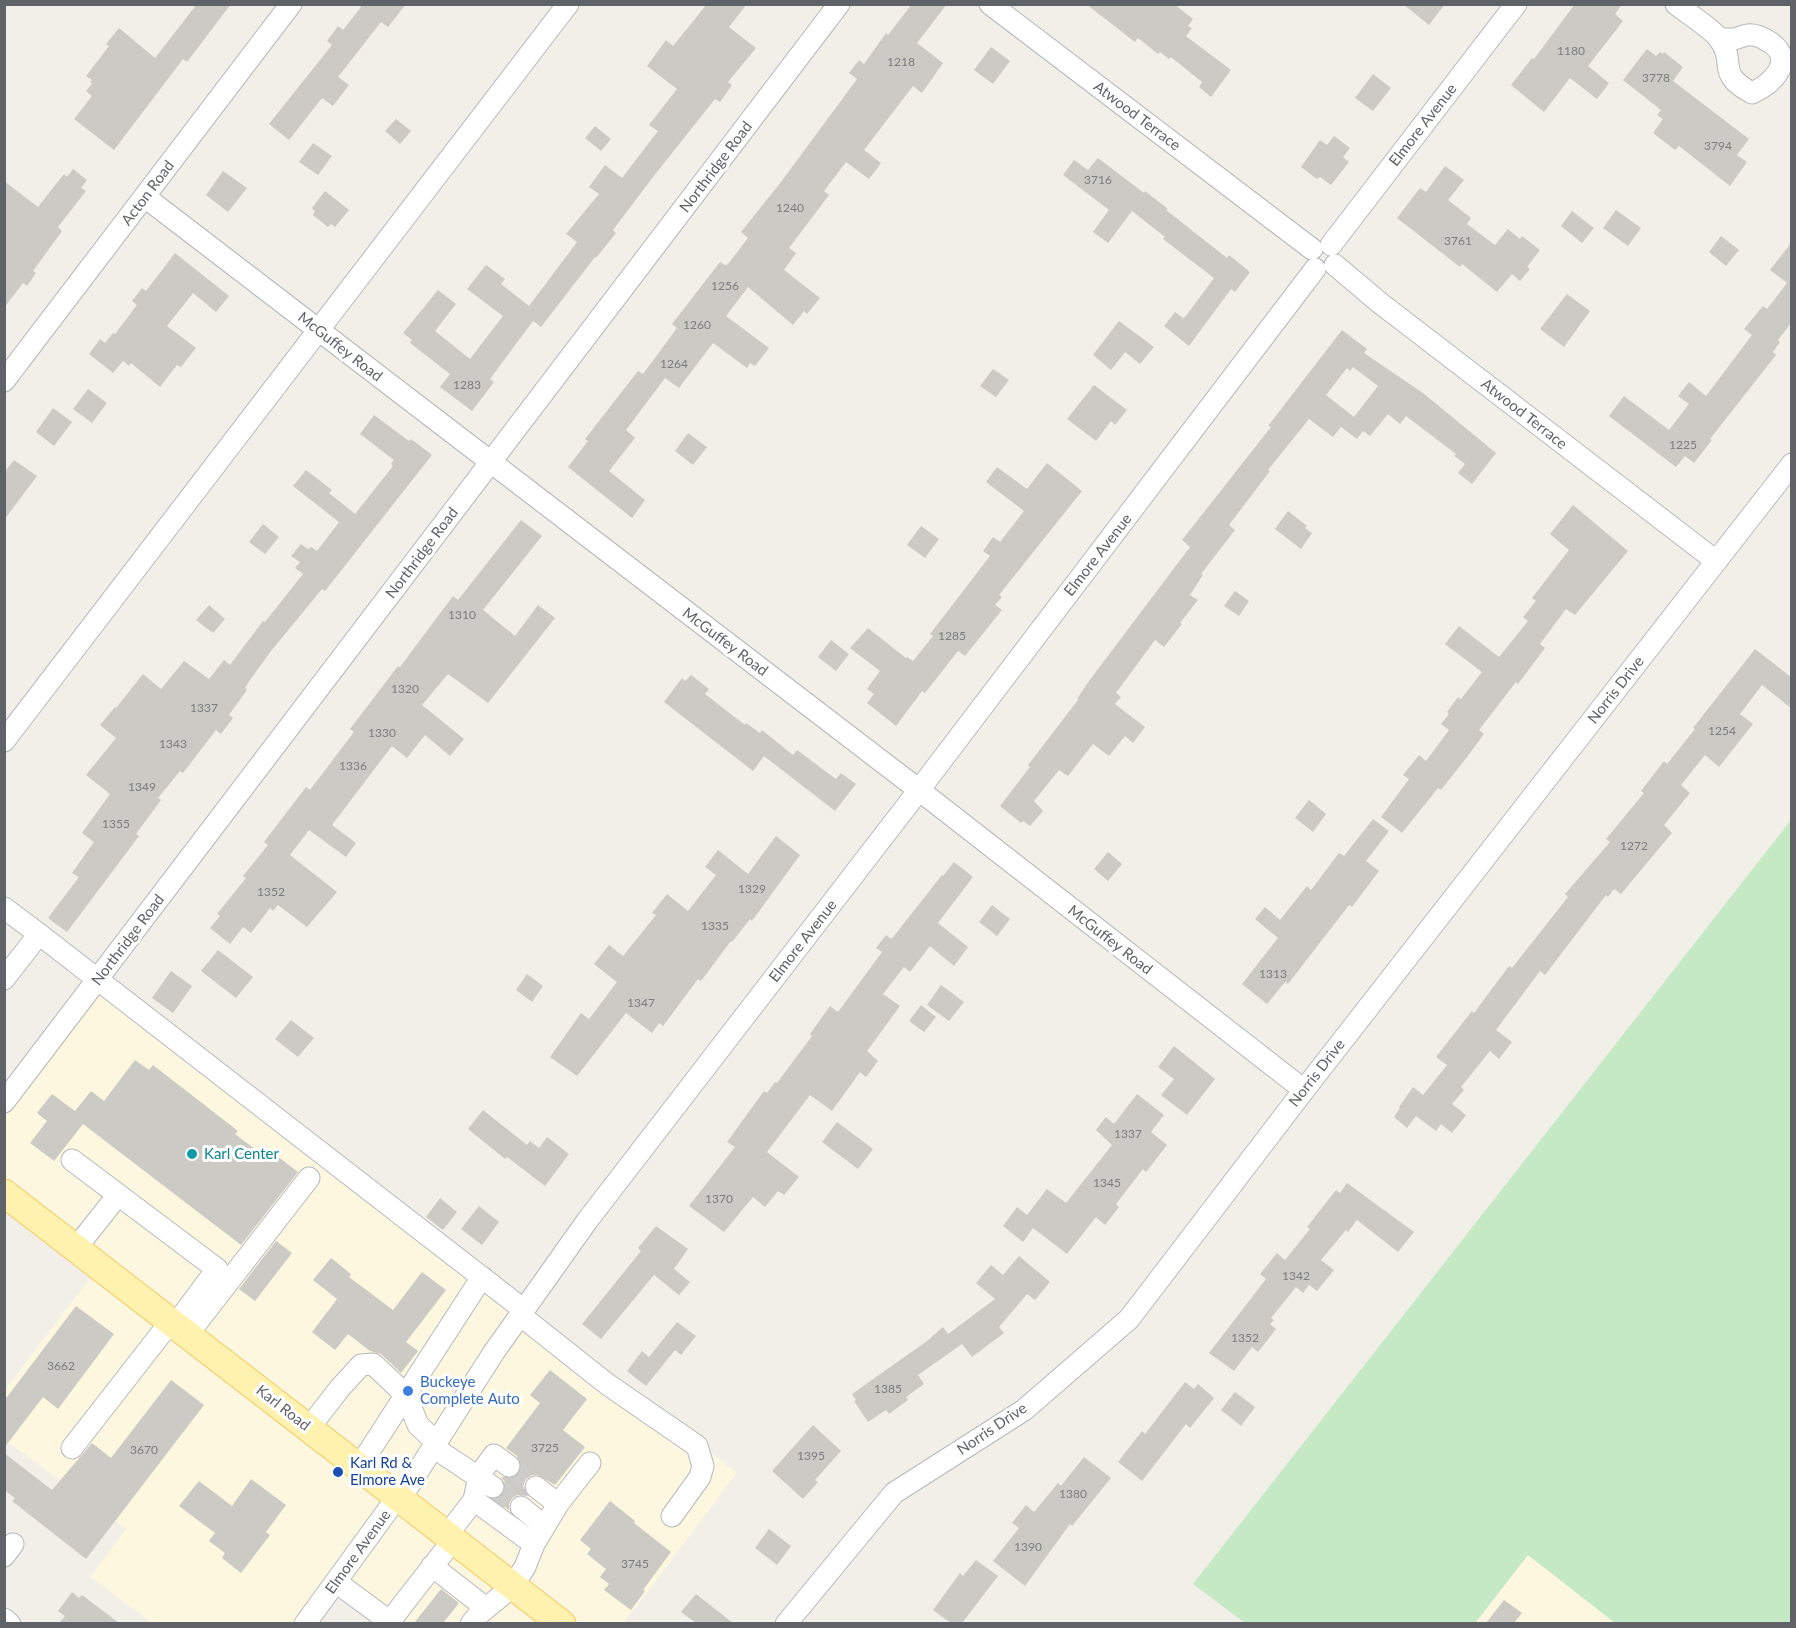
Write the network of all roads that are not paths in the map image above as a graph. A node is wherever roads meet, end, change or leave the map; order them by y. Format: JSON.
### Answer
{"nodes":[{"id":1,"x":291,"y":4,"type":"edge"},
{"id":2,"x":567,"y":4,"type":"edge"},
{"id":3,"x":840,"y":4,"type":"edge"},
{"id":4,"x":990,"y":4,"type":"edge"},
{"id":5,"x":1516,"y":4,"type":"edge"},
{"id":6,"x":1676,"y":4,"type":"edge"},
{"id":7,"x":1720,"y":39,"type":"dead end"},
{"id":8,"x":145,"y":197,"type":"junction"},
{"id":9,"x":1323,"y":257,"type":"junction"},
{"id":10,"x":319,"y":330,"type":"junction"},
{"id":11,"x":4,"y":381,"type":"edge"},
{"id":12,"x":490,"y":462,"type":"junction"},
{"id":13,"x":1791,"y":464,"type":"edge"},
{"id":14,"x":1716,"y":561,"type":"junction"},
{"id":15,"x":4,"y":741,"type":"edge"},
{"id":16,"x":919,"y":790,"type":"junction"},
{"id":17,"x":4,"y":908,"type":"edge"},
{"id":18,"x":39,"y":934,"type":"junction"},
{"id":19,"x":4,"y":979,"type":"edge"},
{"id":20,"x":97,"y":980,"type":"junction"},
{"id":21,"x":1304,"y":1090,"type":"junction"},
{"id":22,"x":4,"y":1102,"type":"edge"},
{"id":23,"x":72,"y":1160,"type":"dead end"},
{"id":24,"x":309,"y":1178,"type":"dead end"},
{"id":25,"x":4,"y":1193,"type":"edge"},
{"id":26,"x":118,"y":1195,"type":"junction"},
{"id":27,"x":75,"y":1248,"type":"junction"},
{"id":28,"x":482,"y":1277,"type":"junction"},
{"id":29,"x":522,"y":1312,"type":"junction"},
{"id":30,"x":178,"y":1327,"type":"junction"},
{"id":31,"x":406,"y":1395,"type":"junction"},
{"id":32,"x":309,"y":1428,"type":"junction"},
{"id":33,"x":434,"y":1445,"type":"junction"},
{"id":34,"x":72,"y":1448,"type":"dead end"},
{"id":35,"x":591,"y":1463,"type":"dead end"},
{"id":36,"x":509,"y":1466,"type":"tunnel mouth"},
{"id":37,"x":359,"y":1467,"type":"junction"},
{"id":38,"x":486,"y":1481,"type":"junction"},
{"id":39,"x":536,"y":1487,"type":"tunnel mouth"},
{"id":40,"x":398,"y":1498,"type":"junction"},
{"id":41,"x":474,"y":1500,"type":"junction"},
{"id":42,"x":558,"y":1504,"type":"junction"},
{"id":43,"x":521,"y":1507,"type":"tunnel mouth"},
{"id":44,"x":672,"y":1516,"type":"dead end"},
{"id":45,"x":539,"y":1535,"type":"junction"},
{"id":46,"x":450,"y":1538,"type":"junction"},
{"id":47,"x":432,"y":1566,"type":"junction"},
{"id":48,"x":336,"y":1582,"type":"junction"},
{"id":49,"x":513,"y":1586,"type":"junction"},
{"id":50,"x":486,"y":1608,"type":"junction"},
{"id":51,"x":4,"y":1619,"type":"edge"},
{"id":52,"x":392,"y":1622,"type":"edge"},
{"id":53,"x":10,"y":1623,"type":"edge"},
{"id":54,"x":305,"y":1623,"type":"edge"},
{"id":55,"x":471,"y":1623,"type":"edge"},
{"id":56,"x":562,"y":1623,"type":"edge"},
{"id":57,"x":786,"y":1623,"type":"edge"}],
"edges":[{"from":1,"to":8,"type":"street","name":"Acton Road"},
{"from":2,"to":10,"type":"street"},
{"from":3,"to":12,"type":"street","name":"Northridge Road"},
{"from":4,"to":9,"type":"street","name":"Atwood Terrace"},
{"from":5,"to":9,"type":"street","name":"Elmore Avenue"},
{"from":6,"to":7,"type":"street"},
{"from":8,"to":10,"type":"street","name":"McGuffey Road"},
{"from":8,"to":11,"type":"street","name":"Acton Road"},
{"from":9,"to":14,"type":"street","name":"Atwood Terrace"},
{"from":9,"to":16,"type":"street","name":"Elmore Avenue"},
{"from":10,"to":12,"type":"street","name":"McGuffey Road"},
{"from":10,"to":15,"type":"street"},
{"from":12,"to":16,"type":"street","name":"McGuffey Road"},
{"from":12,"to":20,"type":"street","name":"Northridge Road"},
{"from":13,"to":14,"type":"street","name":"Norris Drive"},
{"from":14,"to":21,"type":"street","name":"Norris Drive"},
{"from":16,"to":21,"type":"street","name":"McGuffey Road"},
{"from":16,"to":29,"type":"street","name":"Elmore Avenue"},
{"from":17,"to":18,"type":"street"},
{"from":18,"to":19,"type":"street"},
{"from":18,"to":20,"type":"street"},
{"from":20,"to":22,"type":"street","name":"Northridge Road"},
{"from":20,"to":28,"type":"street"},
{"from":21,"to":57,"type":"street","name":"Norris Drive"},
{"from":23,"to":26,"type":"street"},
{"from":24,"to":30,"type":"street"},
{"from":25,"to":27,"type":"main road","name":"Karl Road"},
{"from":26,"to":27,"type":"street"},
{"from":26,"to":30,"type":"street"},
{"from":27,"to":30,"type":"main road","name":"Karl Road"},
{"from":28,"to":29,"type":"street"},
{"from":28,"to":31,"type":"street"},
{"from":29,"to":33,"type":"street","name":"Elmore Avenue"},
{"from":29,"to":44,"type":"street"},
{"from":30,"to":32,"type":"main road","name":"Karl Road"},
{"from":30,"to":34,"type":"street"},
{"from":31,"to":32,"type":"street"},
{"from":31,"to":33,"type":"street"},
{"from":31,"to":37,"type":"street"},
{"from":32,"to":37,"type":"main road","name":"Karl Road"},
{"from":33,"to":38,"type":"street"},
{"from":33,"to":40,"type":"street","name":"Elmore Avenue"},
{"from":35,"to":42,"type":"street"},
{"from":36,"to":38,"type":"street"},
{"from":37,"to":40,"type":"main road","name":"Karl Road"},
{"from":38,"to":41,"type":"street"},
{"from":39,"to":42,"type":"street"},
{"from":40,"to":46,"type":"main road","name":"Karl Road"},
{"from":40,"to":48,"type":"street","name":"Elmore Avenue"},
{"from":41,"to":45,"type":"street"},
{"from":41,"to":46,"type":"street"},
{"from":42,"to":45,"type":"street"},
{"from":43,"to":45,"type":"street"},
{"from":45,"to":49,"type":"street"},
{"from":46,"to":47,"type":"street"},
{"from":46,"to":49,"type":"main road","name":"Karl Road"},
{"from":47,"to":50,"type":"street"},
{"from":47,"to":52,"type":"street"},
{"from":48,"to":52,"type":"street"},
{"from":48,"to":54,"type":"street","name":"Elmore Avenue"},
{"from":49,"to":50,"type":"street"},
{"from":49,"to":56,"type":"main road","name":"Karl Road"},
{"from":50,"to":55,"type":"street"},
{"from":51,"to":53,"type":"street"}]}
